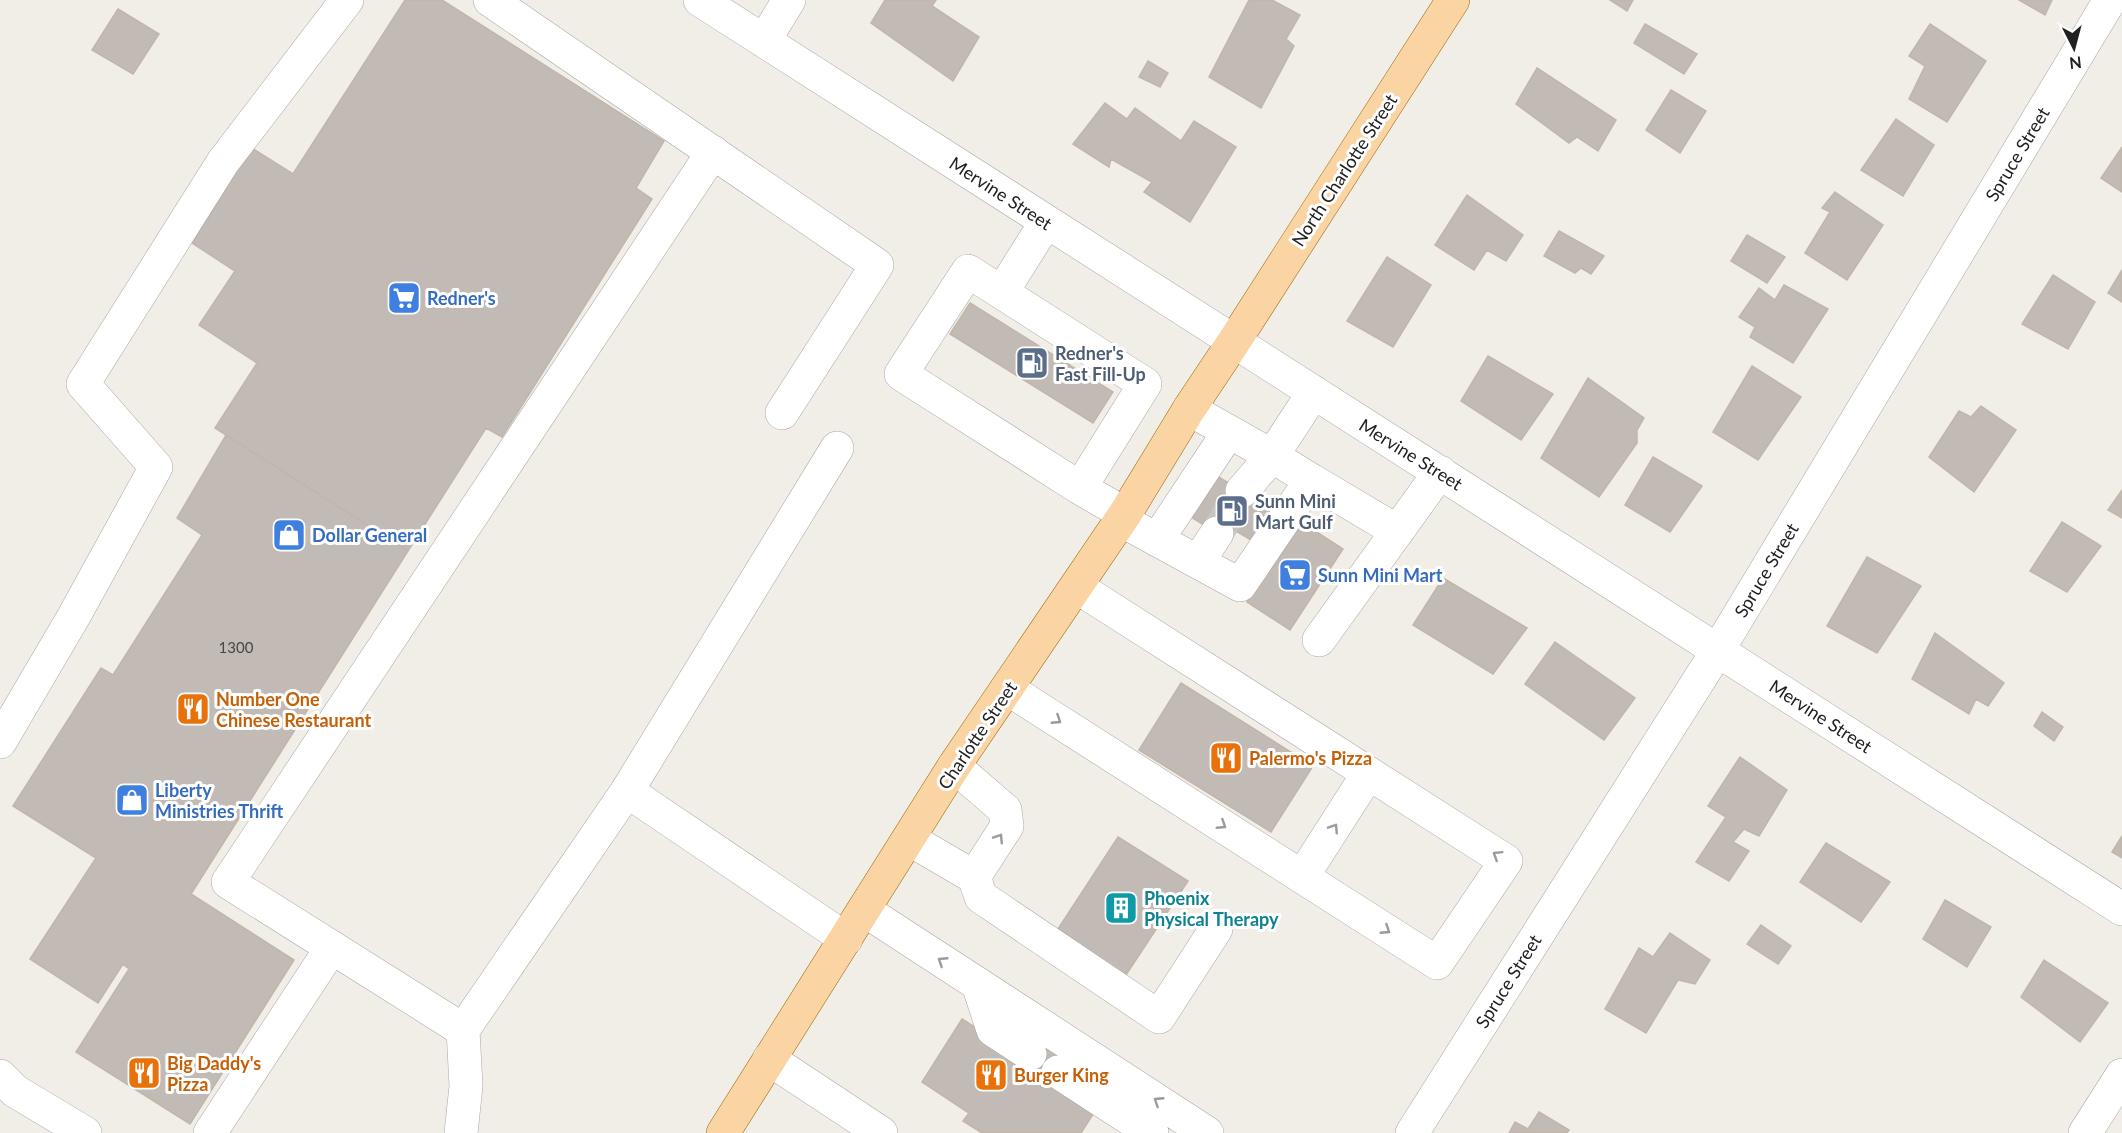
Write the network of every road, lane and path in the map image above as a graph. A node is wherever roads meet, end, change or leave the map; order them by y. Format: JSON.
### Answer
{"nodes":[{"id":1,"x":347,"y":0,"type":"edge"},
{"id":2,"x":490,"y":0,"type":"edge"},
{"id":3,"x":700,"y":0,"type":"edge"},
{"id":4,"x":789,"y":0,"type":"edge"},
{"id":5,"x":1453,"y":0,"type":"edge"},
{"id":6,"x":2110,"y":0,"type":"edge"},
{"id":7,"x":764,"y":41,"type":"junction"},
{"id":8,"x":713,"y":152,"type":"junction"},
{"id":9,"x":1046,"y":222,"type":"junction"},
{"id":10,"x":1002,"y":292,"type":"junction"},
{"id":11,"x":1235,"y":340,"type":"junction"},
{"id":12,"x":1314,"y":392,"type":"junction"},
{"id":13,"x":1189,"y":409,"type":"junction"},
{"id":14,"x":782,"y":413,"type":"dead end"},
{"id":15,"x":1228,"y":433,"type":"junction"},
{"id":16,"x":837,"y":448,"type":"dead end"},
{"id":17,"x":1272,"y":456,"type":"junction"},
{"id":18,"x":1440,"y":472,"type":"junction"},
{"id":19,"x":1311,"y":480,"type":"junction"},
{"id":20,"x":1080,"y":488,"type":"junction"},
{"id":21,"x":1242,"y":491,"type":"tunnel mouth"},
{"id":22,"x":1123,"y":517,"type":"junction"},
{"id":23,"x":1397,"y":531,"type":"junction"},
{"id":24,"x":1217,"y":533,"type":"tunnel mouth"},
{"id":25,"x":1157,"y":540,"type":"junction"},
{"id":26,"x":1198,"y":562,"type":"junction"},
{"id":27,"x":1077,"y":587,"type":"junction"},
{"id":28,"x":1319,"y":640,"type":"dead end"},
{"id":29,"x":1718,"y":650,"type":"junction"},
{"id":30,"x":1008,"y":689,"type":"junction"},
{"id":31,"x":0,"y":742,"type":"edge"},
{"id":32,"x":954,"y":766,"type":"junction"},
{"id":33,"x":1368,"y":774,"type":"junction"},
{"id":34,"x":627,"y":791,"type":"junction"},
{"id":35,"x":909,"y":839,"type":"junction"},
{"id":36,"x":974,"y":877,"type":"junction"},
{"id":37,"x":1302,"y":877,"type":"junction"},
{"id":38,"x":2122,"y":909,"type":"edge"},
{"id":39,"x":864,"y":910,"type":"junction"},
{"id":40,"x":1216,"y":929,"type":"dead end"},
{"id":41,"x":846,"y":939,"type":"junction"},
{"id":42,"x":332,"y":947,"type":"junction"},
{"id":43,"x":978,"y":984,"type":"junction"},
{"id":44,"x":463,"y":1030,"type":"junction"},
{"id":45,"x":1030,"y":1054,"type":"dead end"},
{"id":46,"x":769,"y":1059,"type":"junction"},
{"id":47,"x":1058,"y":1072,"type":"dead end"},
{"id":48,"x":2122,"y":1075,"type":"edge"},
{"id":49,"x":0,"y":1076,"type":"edge"},
{"id":50,"x":68,"y":1129,"type":"edge"},
{"id":51,"x":210,"y":1133,"type":"edge"},
{"id":52,"x":462,"y":1133,"type":"edge"},
{"id":53,"x":723,"y":1133,"type":"edge"},
{"id":54,"x":881,"y":1133,"type":"edge"},
{"id":55,"x":1152,"y":1133,"type":"edge"},
{"id":56,"x":1207,"y":1133,"type":"edge"},
{"id":57,"x":1412,"y":1133,"type":"edge"},
{"id":58,"x":2085,"y":1133,"type":"edge"}],
"edges":[{"from":1,"to":31,"type":"street"},
{"from":2,"to":8,"type":"street"},
{"from":3,"to":7,"type":"street","name":"Mervine Street"},
{"from":4,"to":7,"type":"street"},
{"from":5,"to":11,"type":"main road","name":"North Charlotte Street"},
{"from":6,"to":29,"type":"street","name":"Spruce Street"},
{"from":7,"to":9,"type":"street","name":"Mervine Street"},
{"from":8,"to":14,"type":"street"},
{"from":8,"to":42,"type":"street"},
{"from":9,"to":10,"type":"street"},
{"from":9,"to":11,"type":"street","name":"Mervine Street"},
{"from":10,"to":20,"type":"street"},
{"from":10,"to":20,"type":"street"},
{"from":11,"to":12,"type":"street","name":"Mervine Street"},
{"from":11,"to":13,"type":"main road","name":"Charlotte Street"},
{"from":12,"to":17,"type":"street"},
{"from":12,"to":18,"type":"street","name":"Mervine Street"},
{"from":13,"to":15,"type":"street"},
{"from":13,"to":22,"type":"main road","name":"Charlotte Street"},
{"from":15,"to":17,"type":"street"},
{"from":15,"to":25,"type":"street"},
{"from":16,"to":34,"type":"street"},
{"from":17,"to":19,"type":"street"},
{"from":17,"to":21,"type":"street"},
{"from":18,"to":23,"type":"street"},
{"from":18,"to":29,"type":"street","name":"Mervine Street"},
{"from":19,"to":23,"type":"street"},
{"from":19,"to":26,"type":"street"},
{"from":20,"to":22,"type":"street"},
{"from":22,"to":25,"type":"street"},
{"from":22,"to":27,"type":"main road","name":"Charlotte Street"},
{"from":23,"to":28,"type":"street"},
{"from":24,"to":26,"type":"street"},
{"from":25,"to":26,"type":"street"},
{"from":27,"to":30,"type":"main road","name":"Charlotte Street"},
{"from":27,"to":33,"type":"street"},
{"from":29,"to":38,"type":"street","name":"Mervine Street"},
{"from":29,"to":57,"type":"street","name":"Spruce Street"},
{"from":30,"to":32,"type":"main road","name":"Charlotte Street"},
{"from":30,"to":37,"type":"street","one_way":true},
{"from":32,"to":35,"type":"main road","name":"Charlotte Street"},
{"from":36,"to":32,"type":"street","one_way":true},
{"from":37,"to":33,"type":"street","one_way":true},
{"from":37,"to":33,"type":"street","one_way":true},
{"from":34,"to":41,"type":"street"},
{"from":34,"to":44,"type":"street"},
{"from":35,"to":36,"type":"street"},
{"from":35,"to":39,"type":"main road","name":"Charlotte Street"},
{"from":36,"to":40,"type":"street"},
{"from":39,"to":41,"type":"main road","name":"Charlotte Street"},
{"from":43,"to":39,"type":"street","one_way":true},
{"from":41,"to":46,"type":"main road","name":"Charlotte Street"},
{"from":42,"to":44,"type":"street"},
{"from":42,"to":51,"type":"street"},
{"from":43,"to":45,"type":"street"},
{"from":56,"to":43,"type":"street","one_way":true},
{"from":44,"to":52,"type":"street"},
{"from":46,"to":53,"type":"main road","name":"Charlotte Street"},
{"from":46,"to":54,"type":"street"},
{"from":47,"to":55,"type":"street"},
{"from":48,"to":58,"type":"street"},
{"from":49,"to":50,"type":"street"}]}
